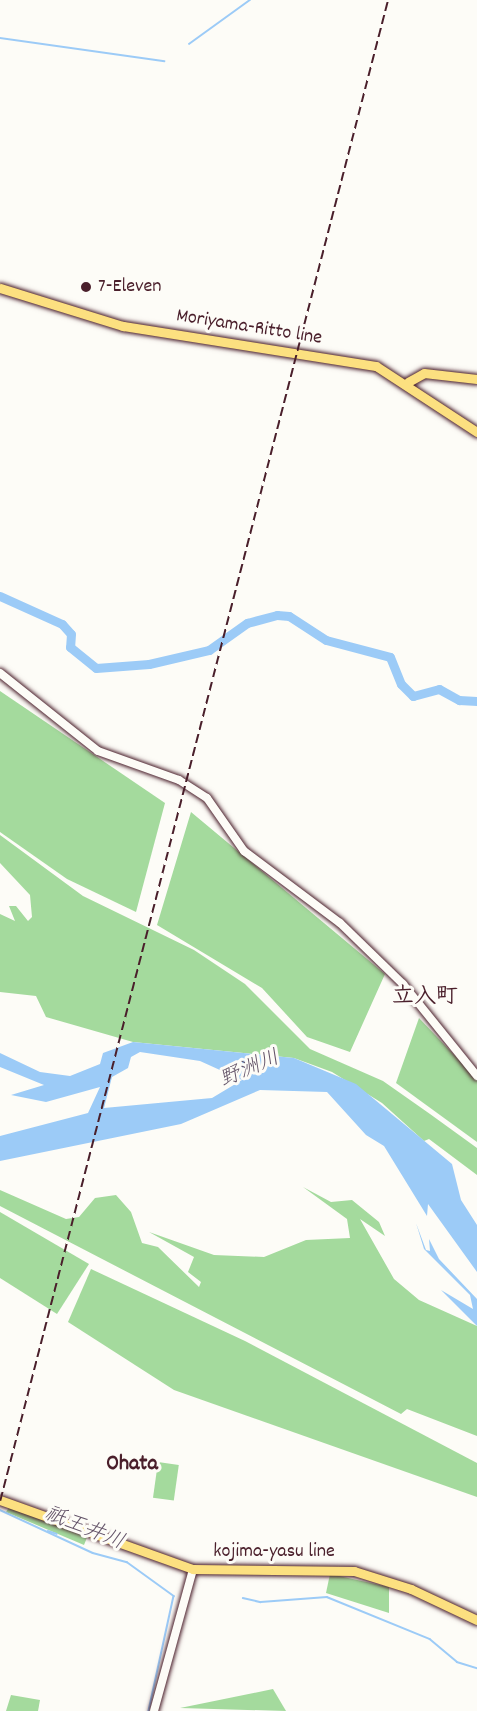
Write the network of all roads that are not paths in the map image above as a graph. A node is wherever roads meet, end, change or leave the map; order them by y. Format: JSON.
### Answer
{"nodes":[{"id":1,"x":0,"y":288,"type":"edge"},
{"id":2,"x":477,"y":379,"type":"edge"},
{"id":3,"x":408,"y":382,"type":"junction"},
{"id":4,"x":477,"y":432,"type":"edge"},
{"id":5,"x":0,"y":674,"type":"edge"},
{"id":6,"x":477,"y":1076,"type":"edge"},
{"id":7,"x":0,"y":1500,"type":"edge"},
{"id":8,"x":193,"y":1569,"type":"junction"},
{"id":9,"x":477,"y":1620,"type":"edge"},
{"id":10,"x":154,"y":1711,"type":"edge"}],
"edges":[{"from":1,"to":3,"type":"main road","name":"Moriyama-Ritto line"},
{"from":2,"to":3,"type":"main road"},
{"from":3,"to":4,"type":"main road","name":"Moriyama-Ritto line"},
{"from":5,"to":6,"type":"street"},
{"from":7,"to":8,"type":"main road","name":"kojima-yasu line"},
{"from":8,"to":9,"type":"main road","name":"kojima-yasu line"},
{"from":8,"to":10,"type":"street"}]}
